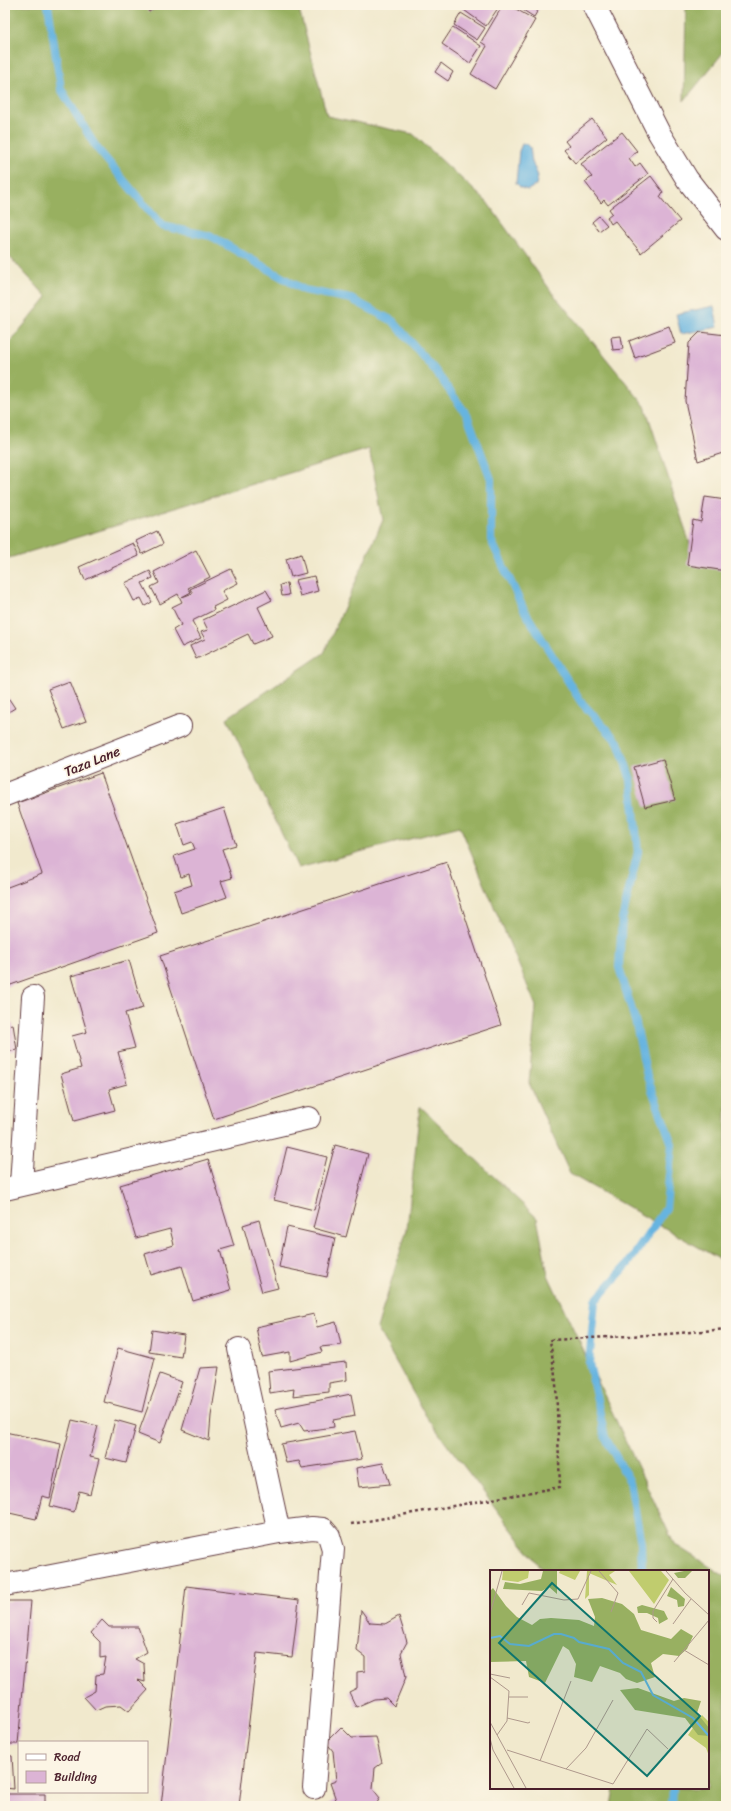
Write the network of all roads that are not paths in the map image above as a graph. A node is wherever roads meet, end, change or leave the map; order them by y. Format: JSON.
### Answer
{"nodes":[{"id":1,"x":594,"y":5,"type":"edge"},
{"id":2,"x":726,"y":229,"type":"edge"},
{"id":3,"x":180,"y":726,"type":"dead end"},
{"id":4,"x":5,"y":795,"type":"edge"},
{"id":5,"x":33,"y":997,"type":"dead end"},
{"id":6,"x":309,"y":1118,"type":"dead end"},
{"id":7,"x":13,"y":1187,"type":"edge"},
{"id":8,"x":239,"y":1349,"type":"dead end"},
{"id":9,"x":279,"y":1532,"type":"junction"},
{"id":10,"x":5,"y":1585,"type":"edge"},
{"id":11,"x":314,"y":1788,"type":"dead end"}],
"edges":[{"from":1,"to":2,"type":"street"},
{"from":3,"to":4,"type":"street","name":"Taza Lane"},
{"from":5,"to":7,"type":"street"},
{"from":6,"to":7,"type":"street"},
{"from":8,"to":9,"type":"street"},
{"from":9,"to":10,"type":"street"},
{"from":9,"to":11,"type":"street"}]}
